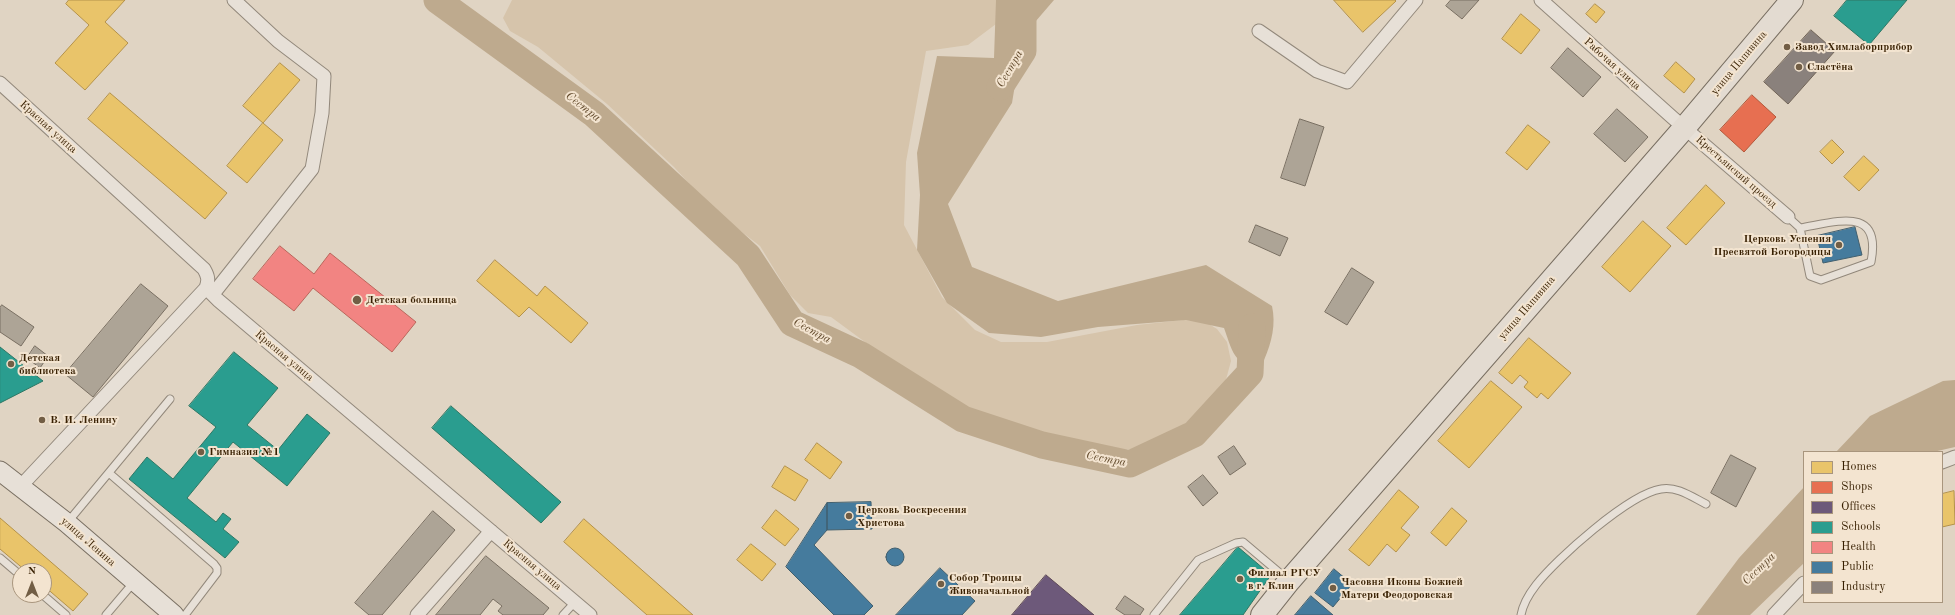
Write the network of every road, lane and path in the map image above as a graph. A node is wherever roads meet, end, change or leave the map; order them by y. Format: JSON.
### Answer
{"nodes":[{"id":1,"x":234,"y":0,"type":"edge"},
{"id":2,"x":1416,"y":0,"type":"edge"},
{"id":3,"x":1541,"y":0,"type":"edge"},
{"id":4,"x":1792,"y":0,"type":"edge"},
{"id":5,"x":1259,"y":31,"type":"dead end"},
{"id":6,"x":0,"y":83,"type":"edge"},
{"id":7,"x":1684,"y":127,"type":"junction"},
{"id":8,"x":1788,"y":217,"type":"joint"},
{"id":9,"x":1800,"y":228,"type":"junction"},
{"id":10,"x":210,"y":291,"type":"junction"},
{"id":11,"x":170,"y":399,"type":"dead end"},
{"id":12,"x":1955,"y":457,"type":"edge"},
{"id":13,"x":1943,"y":462,"type":"edge"},
{"id":14,"x":0,"y":471,"type":"edge"},
{"id":15,"x":109,"y":472,"type":"junction"},
{"id":16,"x":20,"y":487,"type":"junction"},
{"id":17,"x":1706,"y":504,"type":"dead end"},
{"id":18,"x":66,"y":523,"type":"junction"},
{"id":19,"x":491,"y":531,"type":"junction"},
{"id":20,"x":0,"y":558,"type":"edge"},
{"id":21,"x":12,"y":568,"type":"edge"},
{"id":22,"x":1290,"y":581,"type":"junction"},
{"id":23,"x":134,"y":582,"type":"junction"},
{"id":24,"x":1803,"y":584,"type":"edge"},
{"id":25,"x":574,"y":602,"type":"junction"},
{"id":26,"x":52,"y":603,"type":"edge"},
{"id":27,"x":66,"y":615,"type":"edge"},
{"id":28,"x":106,"y":615,"type":"edge"},
{"id":29,"x":174,"y":615,"type":"edge"},
{"id":30,"x":185,"y":615,"type":"edge"},
{"id":31,"x":417,"y":615,"type":"edge"},
{"id":32,"x":563,"y":615,"type":"edge"},
{"id":33,"x":590,"y":615,"type":"edge"},
{"id":34,"x":1154,"y":615,"type":"edge"},
{"id":35,"x":1262,"y":615,"type":"edge"},
{"id":36,"x":1521,"y":615,"type":"edge"},
{"id":37,"x":1774,"y":615,"type":"edge"}],
"edges":[{"from":1,"to":10,"type":"street"},
{"from":2,"to":5,"type":"street"},
{"from":3,"to":7,"type":"street","name":"Рабочая улица"},
{"from":4,"to":7,"type":"highway","name":"улица Папивина"},
{"from":6,"to":10,"type":"street","name":"Красная улица"},
{"from":7,"to":8,"type":"street","name":"Крестьянский проезд"},
{"from":7,"to":22,"type":"highway","name":"улица Папивина"},
{"from":8,"to":9,"type":"lane"},
{"from":9,"to":9,"type":"lane"},
{"from":10,"to":16,"type":"street"},
{"from":10,"to":19,"type":"street","name":"Красная улица"},
{"from":11,"to":15,"type":"lane"},
{"from":12,"to":13,"type":"street"},
{"from":14,"to":16,"type":"street","name":"улица Ленина"},
{"from":15,"to":18,"type":"lane"},
{"from":15,"to":30,"type":"lane"},
{"from":16,"to":18,"type":"street","name":"улица Ленина"},
{"from":17,"to":36,"type":"lane"},
{"from":18,"to":23,"type":"street","name":"улица Ленина"},
{"from":19,"to":25,"type":"street","name":"Красная улица"},
{"from":19,"to":31,"type":"street"},
{"from":20,"to":21,"type":"lane"},
{"from":22,"to":34,"type":"lane"},
{"from":22,"to":35,"type":"highway","name":"улица Папивина"},
{"from":23,"to":28,"type":"lane"},
{"from":23,"to":29,"type":"street","name":"улица Ленина"},
{"from":24,"to":37,"type":"street"},
{"from":25,"to":32,"type":"lane"},
{"from":25,"to":33,"type":"street","name":"Красная улица"},
{"from":26,"to":27,"type":"lane"}]}
